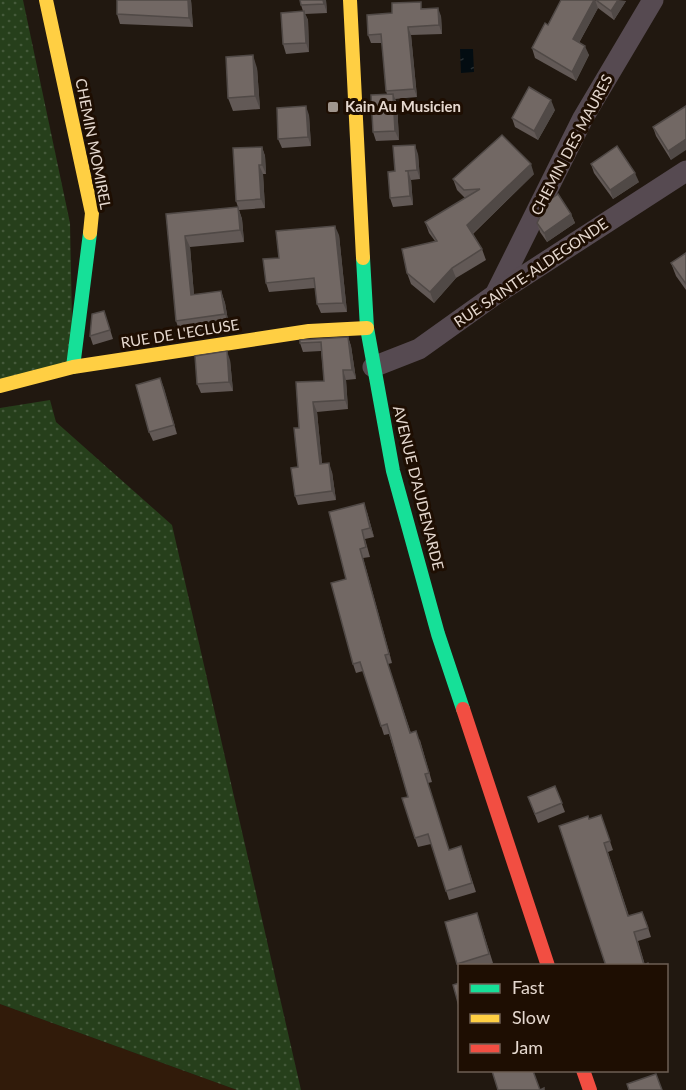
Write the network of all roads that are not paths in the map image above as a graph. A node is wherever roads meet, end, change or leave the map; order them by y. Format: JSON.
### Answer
{"nodes":[{"id":1,"x":46,"y":0,"type":"edge"},
{"id":2,"x":350,"y":0,"type":"edge"},
{"id":3,"x":653,"y":0,"type":"edge"},
{"id":4,"x":686,"y":171,"type":"edge"},
{"id":5,"x":496,"y":294,"type":"junction"},
{"id":6,"x":367,"y":328,"type":"junction"},
{"id":7,"x":73,"y":367,"type":"junction"},
{"id":8,"x":373,"y":367,"type":"junction"},
{"id":9,"x":0,"y":386,"type":"edge"},
{"id":10,"x":547,"y":964,"type":"edge"},
{"id":11,"x":583,"y":1072,"type":"edge"},
{"id":12,"x":590,"y":1090,"type":"edge"}],
"edges":[{"from":1,"to":7,"type":"main road","name":"CHEMIN MOMIREL"},
{"from":2,"to":6,"type":"main road","name":"AVENUE D'AUDENARDE"},
{"from":3,"to":5,"type":"street","name":"CHEMIN DES MAURES"},
{"from":4,"to":5,"type":"street","name":"RUE SAINTE-ALDEGONDE"},
{"from":5,"to":8,"type":"street","name":"RUE SAINTE-ALDEGONDE"},
{"from":6,"to":7,"type":"main road","name":"RUE DE L'ECLUSE"},
{"from":6,"to":8,"type":"main road","name":"AVENUE D'AUDENARDE"},
{"from":7,"to":9,"type":"main road","name":"RUE DE L'ECLUSE"},
{"from":8,"to":10,"type":"main road","name":"AVENUE D'AUDENARDE"},
{"from":11,"to":12,"type":"main road"}]}
